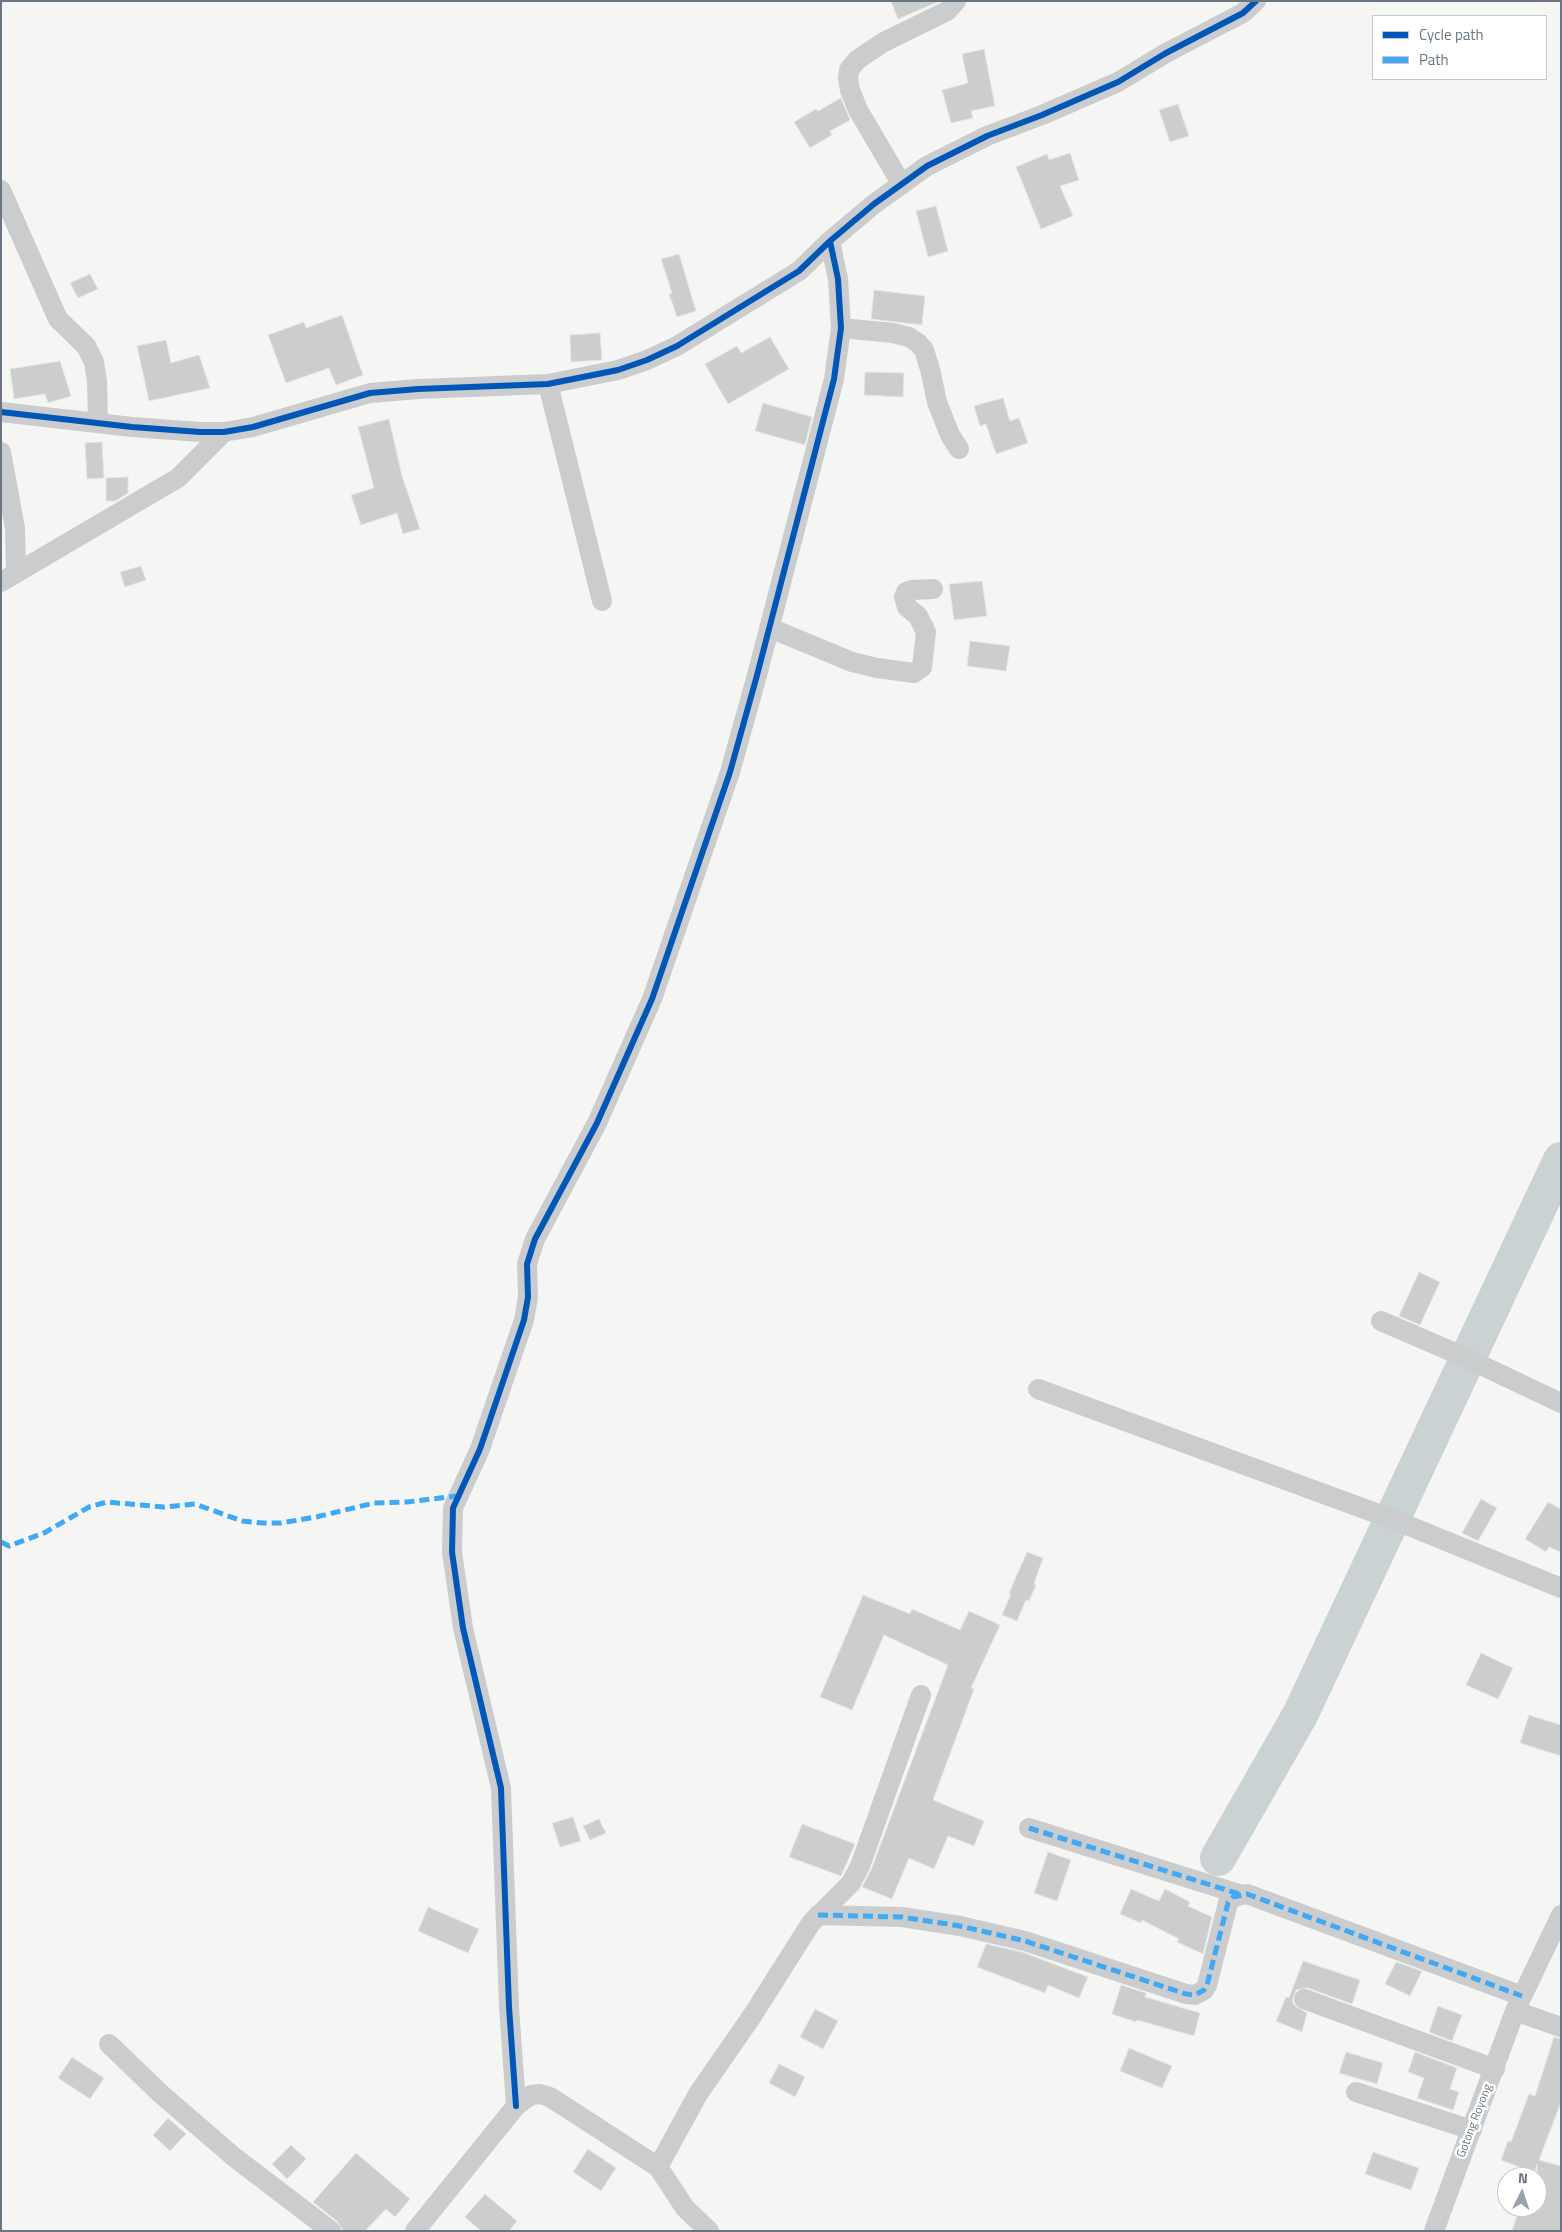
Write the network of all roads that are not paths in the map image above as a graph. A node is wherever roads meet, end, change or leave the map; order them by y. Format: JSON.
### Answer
{"nodes":[{"id":1,"x":956,"y":1,"type":"edge"},
{"id":2,"x":1256,"y":1,"type":"edge"},
{"id":3,"x":901,"y":183,"type":"junction"},
{"id":4,"x":1,"y":190,"type":"edge"},
{"id":5,"x":830,"y":241,"type":"junction"},
{"id":6,"x":841,"y":328,"type":"junction"},
{"id":7,"x":548,"y":384,"type":"junction"},
{"id":8,"x":1,"y":412,"type":"edge"},
{"id":9,"x":98,"y":422,"type":"junction"},
{"id":10,"x":224,"y":432,"type":"junction"},
{"id":11,"x":959,"y":449,"type":"dead end"},
{"id":12,"x":1,"y":452,"type":"edge"},
{"id":13,"x":9,"y":578,"type":"edge"},
{"id":14,"x":933,"y":589,"type":"dead end"},
{"id":15,"x":602,"y":601,"type":"dead end"},
{"id":16,"x":770,"y":628,"type":"junction"},
{"id":17,"x":1381,"y":1321,"type":"dead end"},
{"id":18,"x":1038,"y":1389,"type":"dead end"},
{"id":19,"x":1561,"y":1404,"type":"edge"},
{"id":20,"x":1561,"y":1588,"type":"edge"},
{"id":21,"x":921,"y":1694,"type":"dead end"},
{"id":22,"x":1029,"y":1828,"type":"dead end"},
{"id":23,"x":1239,"y":1894,"type":"junction"},
{"id":24,"x":818,"y":1915,"type":"junction"},
{"id":25,"x":1561,"y":1916,"type":"edge"},
{"id":26,"x":1304,"y":1999,"type":"dead end"},
{"id":27,"x":1519,"y":2004,"type":"junction"},
{"id":28,"x":1561,"y":2027,"type":"edge"},
{"id":29,"x":109,"y":2044,"type":"dead end"},
{"id":30,"x":1495,"y":2069,"type":"junction"},
{"id":31,"x":1356,"y":2092,"type":"dead end"},
{"id":32,"x":516,"y":2106,"type":"junction"},
{"id":33,"x":1472,"y":2130,"type":"junction"},
{"id":34,"x":658,"y":2168,"type":"junction"},
{"id":35,"x":331,"y":2231,"type":"edge"},
{"id":36,"x":415,"y":2231,"type":"edge"},
{"id":37,"x":709,"y":2231,"type":"edge"},
{"id":38,"x":1434,"y":2231,"type":"edge"}],
"edges":[{"from":1,"to":3,"type":"street"},
{"from":2,"to":3,"type":"street"},
{"from":3,"to":5,"type":"street"},
{"from":4,"to":9,"type":"street"},
{"from":5,"to":6,"type":"street"},
{"from":5,"to":7,"type":"street"},
{"from":6,"to":11,"type":"street"},
{"from":6,"to":16,"type":"street"},
{"from":7,"to":10,"type":"street"},
{"from":7,"to":15,"type":"street"},
{"from":8,"to":9,"type":"street"},
{"from":9,"to":10,"type":"street"},
{"from":10,"to":13,"type":"street"},
{"from":12,"to":13,"type":"street"},
{"from":14,"to":16,"type":"street"},
{"from":16,"to":32,"type":"street"},
{"from":17,"to":19,"type":"street"},
{"from":18,"to":20,"type":"street"},
{"from":21,"to":24,"type":"street"},
{"from":22,"to":23,"type":"street"},
{"from":23,"to":24,"type":"street"},
{"from":23,"to":27,"type":"street"},
{"from":24,"to":34,"type":"street"},
{"from":25,"to":27,"type":"street","name":"Gotong Royong"},
{"from":26,"to":30,"type":"street"},
{"from":27,"to":28,"type":"street"},
{"from":27,"to":30,"type":"street","name":"Gotong Royong"},
{"from":29,"to":35,"type":"street"},
{"from":30,"to":33,"type":"street","name":"Gotong Royong"},
{"from":31,"to":33,"type":"street"},
{"from":32,"to":34,"type":"street"},
{"from":32,"to":36,"type":"street"},
{"from":33,"to":38,"type":"street","name":"Gotong Royong"},
{"from":34,"to":37,"type":"street"}]}
